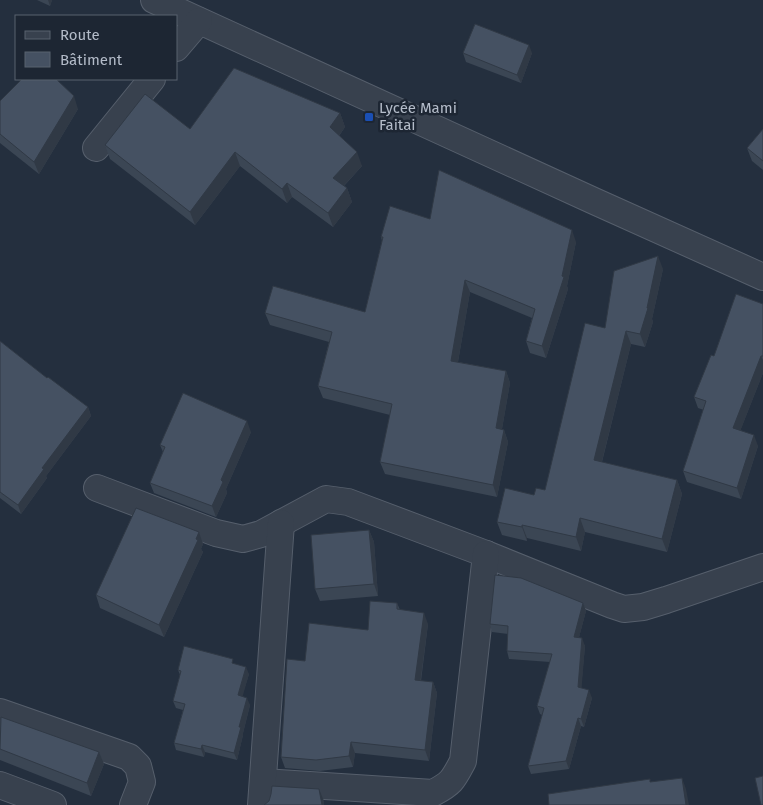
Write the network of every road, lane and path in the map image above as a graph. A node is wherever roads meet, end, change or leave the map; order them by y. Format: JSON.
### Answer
{"nodes":[{"id":1,"x":154,"y":0,"type":"edge"},
{"id":2,"x":199,"y":21,"type":"junction"},
{"id":3,"x":178,"y":46,"type":"edge"},
{"id":4,"x":151,"y":80,"type":"edge"},
{"id":5,"x":96,"y":148,"type":"dead end"},
{"id":6,"x":763,"y":277,"type":"edge"},
{"id":7,"x":96,"y":488,"type":"dead end"},
{"id":8,"x":281,"y":523,"type":"junction"},
{"id":9,"x":486,"y":554,"type":"junction"},
{"id":10,"x":763,"y":567,"type":"edge"},
{"id":11,"x":0,"y":712,"type":"edge"},
{"id":12,"x":0,"y":785,"type":"edge"},
{"id":13,"x":262,"y":793,"type":"edge"},
{"id":14,"x":53,"y":805,"type":"edge"},
{"id":15,"x":133,"y":805,"type":"edge"}],
"edges":[{"from":1,"to":2,"type":"street"},
{"from":2,"to":3,"type":"street"},
{"from":2,"to":6,"type":"street"},
{"from":4,"to":5,"type":"street"},
{"from":7,"to":8,"type":"street"},
{"from":8,"to":9,"type":"street"},
{"from":8,"to":13,"type":"street"},
{"from":9,"to":10,"type":"street"},
{"from":9,"to":13,"type":"street"},
{"from":11,"to":15,"type":"street"},
{"from":12,"to":14,"type":"street"}]}
